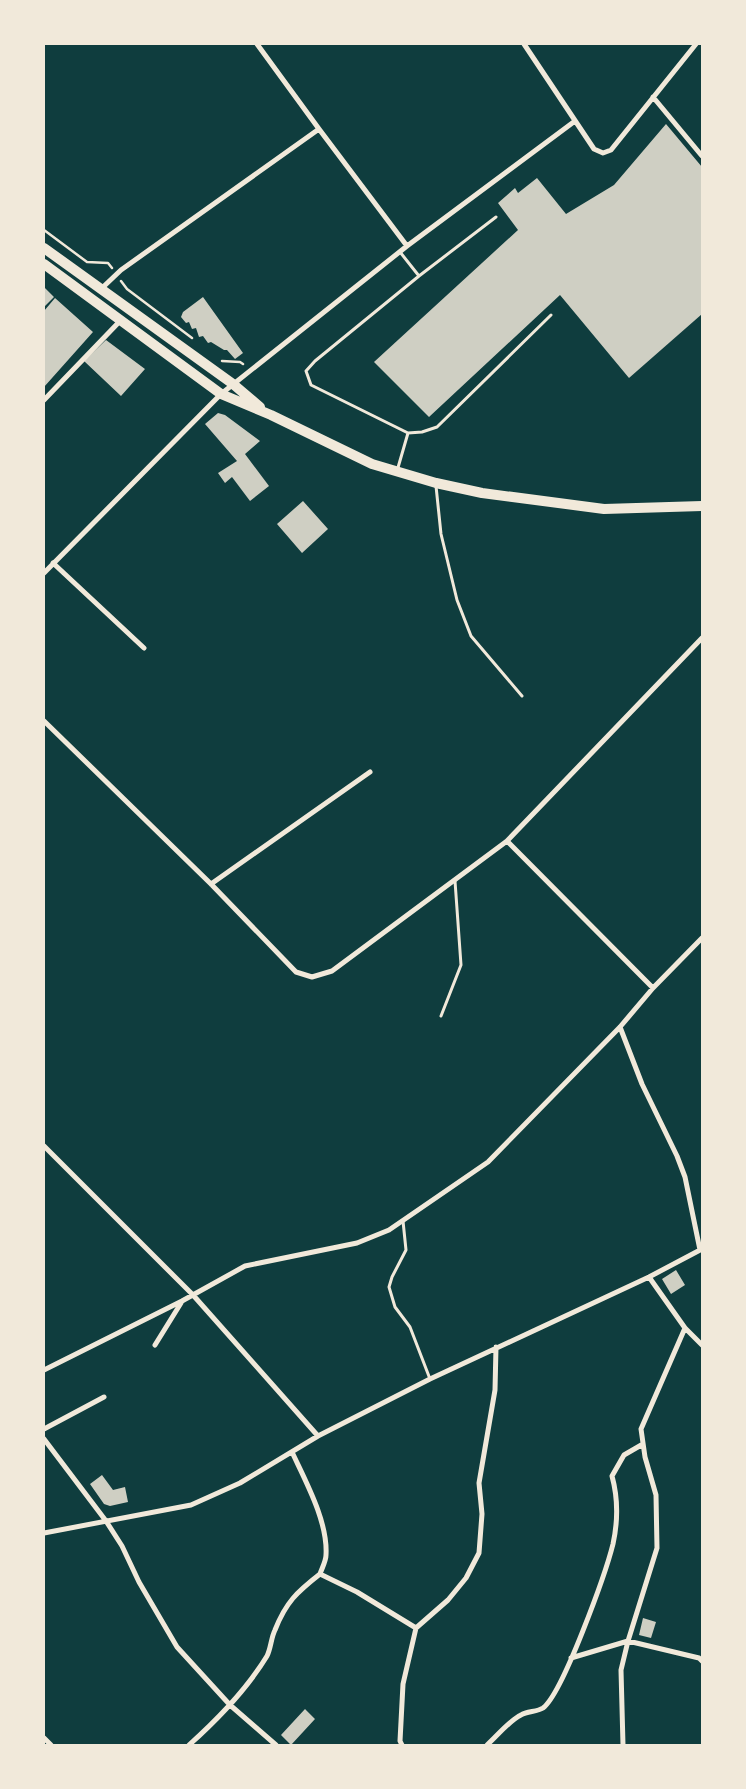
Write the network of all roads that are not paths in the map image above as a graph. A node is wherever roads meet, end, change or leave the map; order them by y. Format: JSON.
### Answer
{"nodes":[{"id":1,"x":257,"y":44,"type":"edge"},
{"id":2,"x":524,"y":44,"type":"edge"},
{"id":3,"x":696,"y":44,"type":"edge"},
{"id":4,"x":653,"y":98,"type":"junction"},
{"id":5,"x":575,"y":121,"type":"junction"},
{"id":6,"x":319,"y":129,"type":"junction"},
{"id":7,"x":702,"y":156,"type":"edge"},
{"id":8,"x":496,"y":217,"type":"dead end"},
{"id":9,"x":407,"y":246,"type":"junction"},
{"id":10,"x":44,"y":248,"type":"edge"},
{"id":11,"x":400,"y":252,"type":"junction"},
{"id":12,"x":44,"y":264,"type":"edge"},
{"id":13,"x":418,"y":276,"type":"junction"},
{"id":14,"x":101,"y":289,"type":"junction"},
{"id":15,"x":551,"y":315,"type":"dead end"},
{"id":16,"x":121,"y":320,"type":"junction"},
{"id":17,"x":233,"y":384,"type":"junction"},
{"id":18,"x":221,"y":394,"type":"junction"},
{"id":19,"x":44,"y":400,"type":"edge"},
{"id":20,"x":271,"y":415,"type":"junction"},
{"id":21,"x":408,"y":433,"type":"junction"},
{"id":22,"x":397,"y":471,"type":"junction"},
{"id":23,"x":436,"y":483,"type":"junction"},
{"id":24,"x":702,"y":506,"type":"edge"},
{"id":25,"x":53,"y":563,"type":"junction"},
{"id":26,"x":44,"y":573,"type":"edge"},
{"id":27,"x":702,"y":638,"type":"edge"},
{"id":28,"x":144,"y":648,"type":"dead end"},
{"id":29,"x":522,"y":696,"type":"dead end"},
{"id":30,"x":44,"y":721,"type":"edge"},
{"id":31,"x":370,"y":772,"type":"dead end"},
{"id":32,"x":507,"y":841,"type":"junction"},
{"id":33,"x":455,"y":879,"type":"junction"},
{"id":34,"x":211,"y":884,"type":"junction"},
{"id":35,"x":702,"y":938,"type":"edge"},
{"id":36,"x":653,"y":988,"type":"junction"},
{"id":37,"x":441,"y":1016,"type":"dead end"},
{"id":38,"x":620,"y":1027,"type":"junction"},
{"id":39,"x":44,"y":1146,"type":"edge"},
{"id":40,"x":403,"y":1221,"type":"junction"},
{"id":41,"x":701,"y":1250,"type":"edge"},
{"id":42,"x":649,"y":1277,"type":"junction"},
{"id":43,"x":193,"y":1295,"type":"junction"},
{"id":44,"x":182,"y":1302,"type":"junction"},
{"id":45,"x":685,"y":1328,"type":"junction"},
{"id":46,"x":155,"y":1345,"type":"dead end"},
{"id":47,"x":702,"y":1345,"type":"edge"},
{"id":48,"x":496,"y":1347,"type":"junction"},
{"id":49,"x":44,"y":1370,"type":"edge"},
{"id":50,"x":430,"y":1379,"type":"junction"},
{"id":51,"x":104,"y":1397,"type":"dead end"},
{"id":52,"x":44,"y":1429,"type":"edge"},
{"id":53,"x":318,"y":1436,"type":"junction"},
{"id":54,"x":44,"y":1439,"type":"edge"},
{"id":55,"x":643,"y":1444,"type":"junction"},
{"id":56,"x":292,"y":1452,"type":"junction"},
{"id":57,"x":106,"y":1521,"type":"junction"},
{"id":58,"x":44,"y":1533,"type":"edge"},
{"id":59,"x":320,"y":1574,"type":"junction"},
{"id":60,"x":416,"y":1628,"type":"junction"},
{"id":61,"x":628,"y":1641,"type":"junction"},
{"id":62,"x":571,"y":1658,"type":"junction"},
{"id":63,"x":702,"y":1661,"type":"edge"},
{"id":64,"x":230,"y":1705,"type":"junction"},
{"id":65,"x":44,"y":1738,"type":"edge"},
{"id":66,"x":51,"y":1745,"type":"edge"},
{"id":67,"x":189,"y":1745,"type":"edge"},
{"id":68,"x":276,"y":1745,"type":"edge"},
{"id":69,"x":402,"y":1745,"type":"edge"},
{"id":70,"x":487,"y":1745,"type":"edge"},
{"id":71,"x":623,"y":1745,"type":"edge"}],
"edges":[{"from":1,"to":6,"type":"street"},
{"from":2,"to":5,"type":"street"},
{"from":3,"to":4,"type":"street"},
{"from":4,"to":5,"type":"street"},
{"from":4,"to":7,"type":"street"},
{"from":5,"to":9,"type":"street"},
{"from":6,"to":9,"type":"street"},
{"from":6,"to":14,"type":"street"},
{"from":8,"to":13,"type":"lane"},
{"from":9,"to":11,"type":"street"},
{"from":10,"to":14,"type":"highway"},
{"from":11,"to":13,"type":"lane"},
{"from":11,"to":17,"type":"street"},
{"from":12,"to":16,"type":"highway"},
{"from":13,"to":21,"type":"lane"},
{"from":14,"to":17,"type":"highway"},
{"from":15,"to":21,"type":"lane"},
{"from":16,"to":18,"type":"highway"},
{"from":16,"to":19,"type":"street"},
{"from":17,"to":18,"type":"street"},
{"from":17,"to":20,"type":"highway"},
{"from":18,"to":20,"type":"highway"},
{"from":18,"to":25,"type":"street"},
{"from":20,"to":22,"type":"highway"},
{"from":21,"to":22,"type":"lane"},
{"from":22,"to":23,"type":"highway"},
{"from":23,"to":24,"type":"highway"},
{"from":23,"to":29,"type":"lane"},
{"from":25,"to":26,"type":"street"},
{"from":25,"to":28,"type":"street"},
{"from":27,"to":32,"type":"street"},
{"from":30,"to":34,"type":"street"},
{"from":31,"to":34,"type":"street"},
{"from":32,"to":33,"type":"street"},
{"from":32,"to":36,"type":"street"},
{"from":33,"to":34,"type":"street"},
{"from":33,"to":37,"type":"lane"},
{"from":35,"to":36,"type":"street"},
{"from":36,"to":38,"type":"street"},
{"from":38,"to":40,"type":"street"},
{"from":38,"to":41,"type":"street"},
{"from":39,"to":43,"type":"street"},
{"from":40,"to":43,"type":"street"},
{"from":40,"to":50,"type":"lane"},
{"from":41,"to":42,"type":"street"},
{"from":42,"to":45,"type":"street"},
{"from":42,"to":48,"type":"street"},
{"from":43,"to":44,"type":"street"},
{"from":43,"to":53,"type":"street"},
{"from":44,"to":46,"type":"street"},
{"from":44,"to":49,"type":"street"},
{"from":45,"to":47,"type":"street"},
{"from":45,"to":55,"type":"street"},
{"from":48,"to":50,"type":"street"},
{"from":48,"to":60,"type":"street"},
{"from":50,"to":53,"type":"street"},
{"from":51,"to":52,"type":"street"},
{"from":53,"to":56,"type":"street"},
{"from":54,"to":57,"type":"street"},
{"from":55,"to":61,"type":"street"},
{"from":55,"to":62,"type":"street"},
{"from":56,"to":57,"type":"street"},
{"from":56,"to":59,"type":"street"},
{"from":57,"to":58,"type":"street"},
{"from":57,"to":64,"type":"street"},
{"from":59,"to":60,"type":"street"},
{"from":59,"to":64,"type":"street"},
{"from":60,"to":69,"type":"street"},
{"from":61,"to":62,"type":"street"},
{"from":61,"to":63,"type":"street"},
{"from":61,"to":71,"type":"street"},
{"from":62,"to":70,"type":"street"},
{"from":64,"to":67,"type":"street"},
{"from":64,"to":68,"type":"street"},
{"from":65,"to":66,"type":"street"}]}
